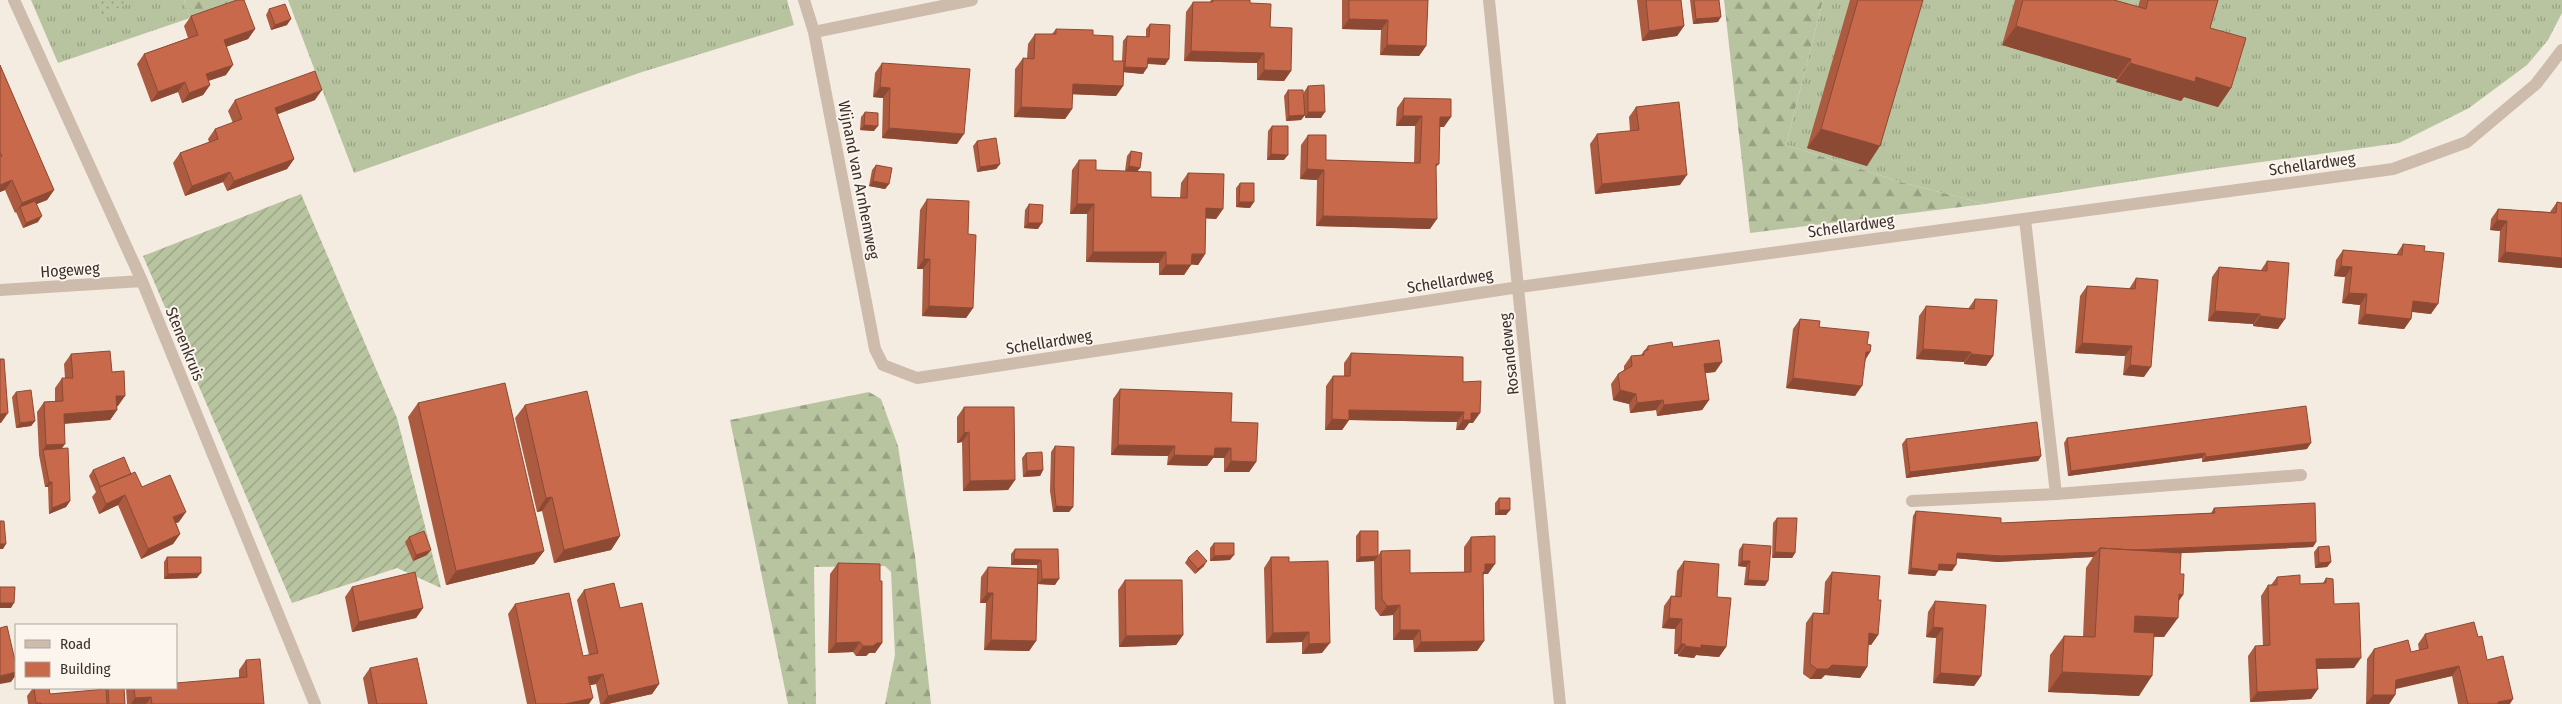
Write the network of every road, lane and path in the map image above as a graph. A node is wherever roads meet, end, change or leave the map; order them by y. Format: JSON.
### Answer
{"nodes":[{"id":1,"x":14,"y":0,"type":"edge"},
{"id":2,"x":804,"y":0,"type":"edge"},
{"id":3,"x":972,"y":0,"type":"edge"},
{"id":4,"x":1489,"y":0,"type":"edge"},
{"id":5,"x":814,"y":32,"type":"junction"},
{"id":6,"x":2562,"y":50,"type":"edge"},
{"id":7,"x":2025,"y":219,"type":"junction"},
{"id":8,"x":142,"y":281,"type":"junction"},
{"id":9,"x":1518,"y":287,"type":"junction"},
{"id":10,"x":0,"y":290,"type":"edge"},
{"id":11,"x":882,"y":365,"type":"joint"},
{"id":12,"x":2301,"y":475,"type":"dead end"},
{"id":13,"x":2056,"y":494,"type":"junction"},
{"id":14,"x":1912,"y":501,"type":"dead end"},
{"id":15,"x":315,"y":704,"type":"edge"},
{"id":16,"x":1560,"y":704,"type":"edge"}],
"edges":[{"from":1,"to":8,"type":"street","name":"Stenenkruis"},
{"from":2,"to":5,"type":"street","name":"Wijnand van Arnhemweg"},
{"from":3,"to":5,"type":"street"},
{"from":4,"to":9,"type":"street","name":"Rosandeweg"},
{"from":5,"to":11,"type":"street","name":"Wijnand van Arnhemweg"},
{"from":6,"to":7,"type":"street","name":"Schellardweg"},
{"from":7,"to":9,"type":"street","name":"Schellardweg"},
{"from":7,"to":13,"type":"street"},
{"from":8,"to":10,"type":"street","name":"Hogeweg"},
{"from":8,"to":15,"type":"street","name":"Stenenkruis"},
{"from":9,"to":11,"type":"street","name":"Schellardweg"},
{"from":9,"to":16,"type":"street","name":"Rosandeweg"},
{"from":12,"to":13,"type":"street"},
{"from":13,"to":14,"type":"street"}]}
